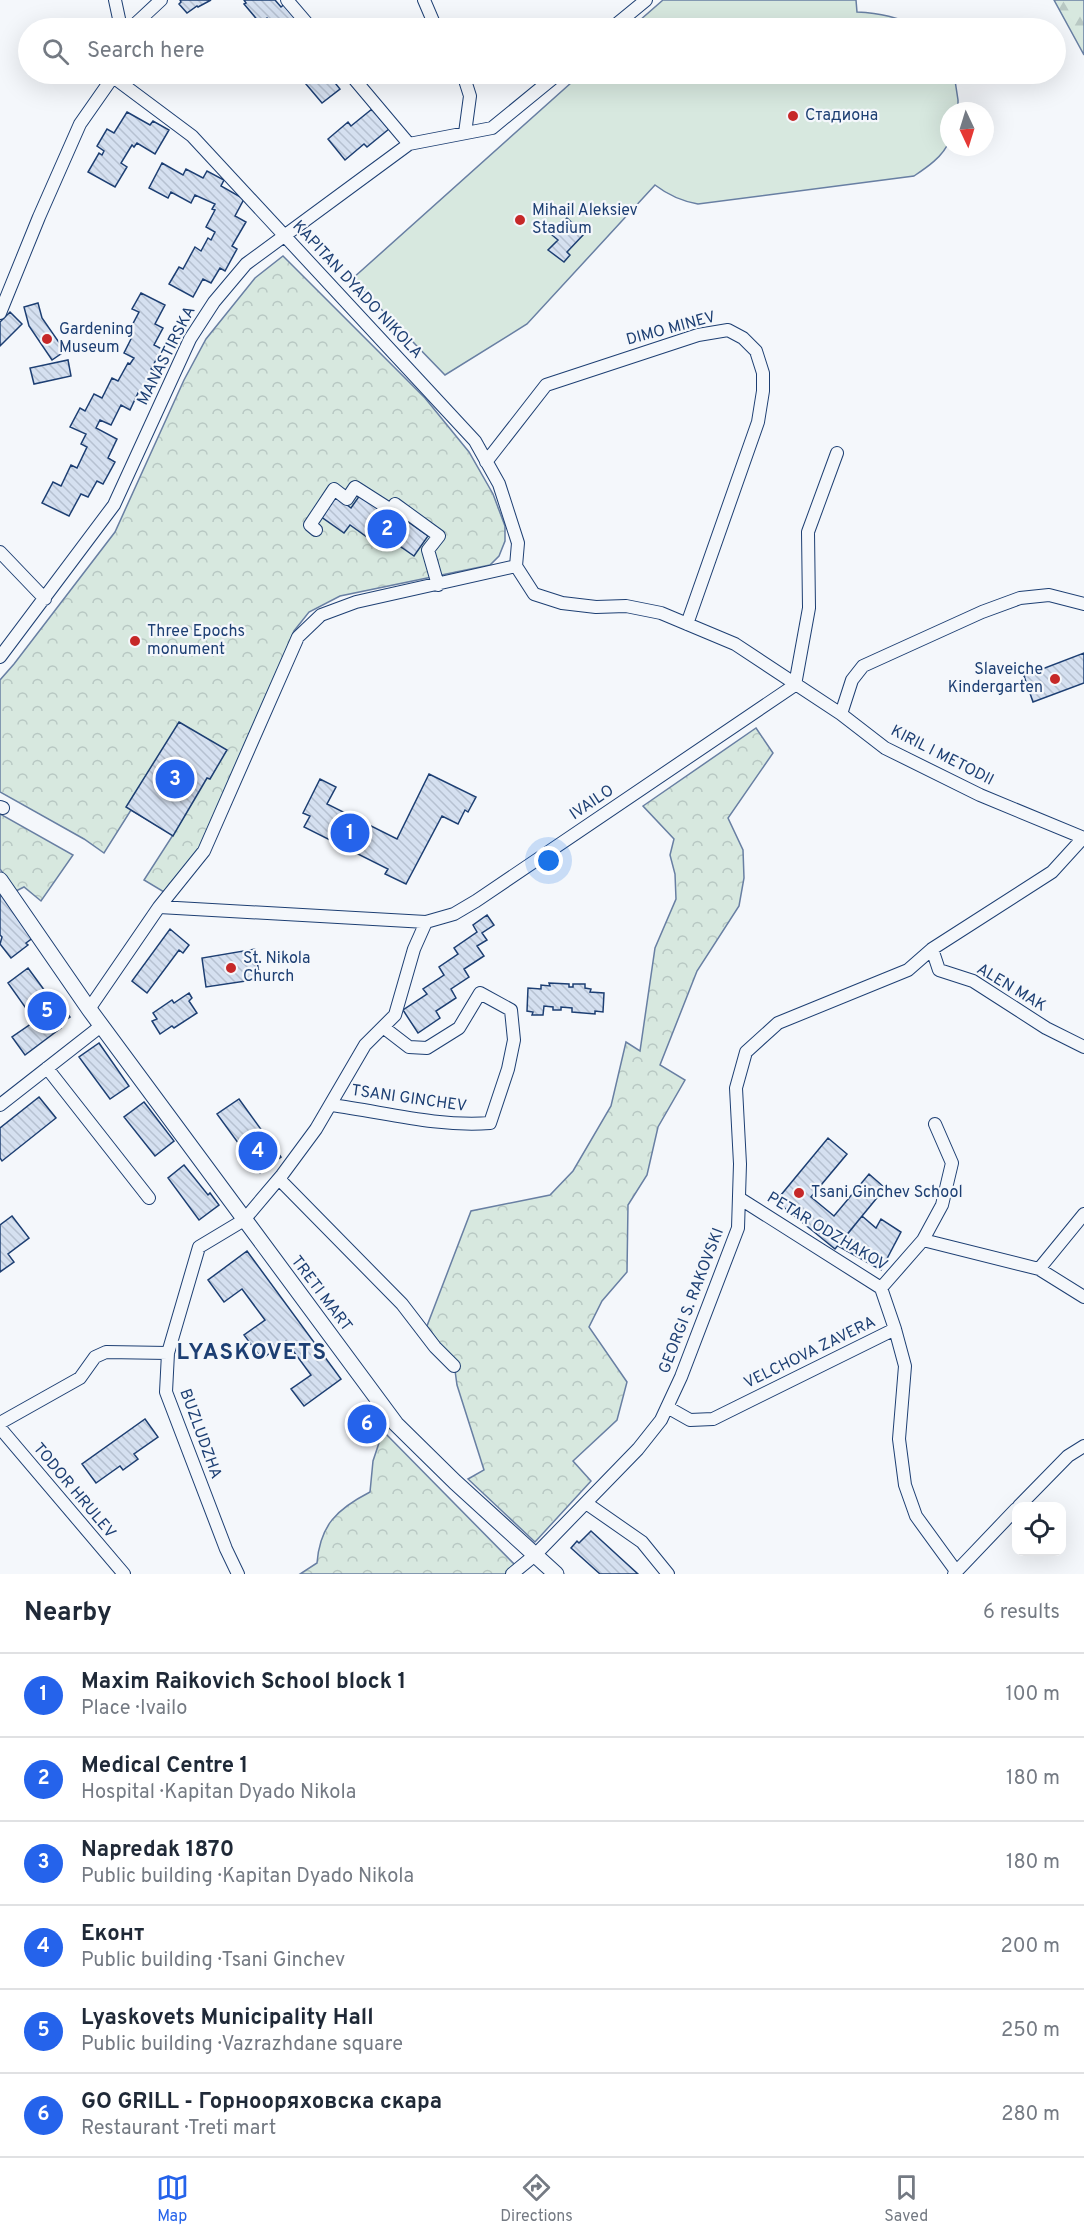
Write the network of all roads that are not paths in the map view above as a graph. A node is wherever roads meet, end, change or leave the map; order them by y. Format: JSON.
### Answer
{"nodes":[{"id":1,"x":115,"y":0,"type":"edge"},
{"id":2,"x":161,"y":0,"type":"edge"},
{"id":3,"x":287,"y":0,"type":"edge"},
{"id":4,"x":424,"y":0,"type":"edge"},
{"id":5,"x":646,"y":0,"type":"edge"},
{"id":6,"x":119,"y":18,"type":"edge"},
{"id":7,"x":142,"y":18,"type":"edge"},
{"id":8,"x":303,"y":18,"type":"edge"},
{"id":9,"x":432,"y":18,"type":"edge"},
{"id":10,"x":624,"y":18,"type":"edge"},
{"id":11,"x":108,"y":84,"type":"edge"},
{"id":12,"x":126,"y":84,"type":"edge"},
{"id":13,"x":358,"y":84,"type":"edge"},
{"id":14,"x":466,"y":84,"type":"edge"},
{"id":15,"x":546,"y":84,"type":"edge"},
{"id":16,"x":465,"y":133,"type":"junction"},
{"id":17,"x":409,"y":144,"type":"junction"},
{"id":18,"x":284,"y":235,"type":"junction"},
{"id":19,"x":0,"y":313,"type":"edge"},
{"id":20,"x":837,"y":453,"type":"dead end"},
{"id":21,"x":486,"y":462,"type":"junction"},
{"id":22,"x":316,"y":530,"type":"dead end"},
{"id":23,"x":0,"y":552,"type":"edge"},
{"id":24,"x":516,"y":566,"type":"junction"},
{"id":25,"x":438,"y":585,"type":"junction"},
{"id":26,"x":45,"y":599,"type":"junction"},
{"id":27,"x":1084,"y":604,"type":"edge"},
{"id":28,"x":687,"y":624,"type":"junction"},
{"id":29,"x":0,"y":657,"type":"edge"},
{"id":30,"x":795,"y":685,"type":"junction"},
{"id":31,"x":841,"y":714,"type":"junction"},
{"id":32,"x":1083,"y":838,"type":"edge"},
{"id":33,"x":0,"y":880,"type":"edge"},
{"id":34,"x":159,"y":907,"type":"junction"},
{"id":35,"x":426,"y":922,"type":"junction"},
{"id":36,"x":932,"y":949,"type":"junction"},
{"id":37,"x":89,"y":1009,"type":"junction"},
{"id":38,"x":101,"y":1026,"type":"junction"},
{"id":39,"x":383,"y":1027,"type":"junction"},
{"id":40,"x":1084,"y":1047,"type":"edge"},
{"id":41,"x":47,"y":1068,"type":"junction"},
{"id":42,"x":0,"y":1105,"type":"edge"},
{"id":43,"x":331,"y":1105,"type":"junction"},
{"id":44,"x":934,"y":1124,"type":"dead end"},
{"id":45,"x":279,"y":1179,"type":"junction"},
{"id":46,"x":149,"y":1198,"type":"dead end"},
{"id":47,"x":739,"y":1198,"type":"junction"},
{"id":48,"x":1084,"y":1214,"type":"edge"},
{"id":49,"x":244,"y":1220,"type":"junction"},
{"id":50,"x":923,"y":1240,"type":"junction"},
{"id":51,"x":1039,"y":1269,"type":"junction"},
{"id":52,"x":881,"y":1288,"type":"junction"},
{"id":53,"x":1084,"y":1296,"type":"edge"},
{"id":54,"x":895,"y":1329,"type":"junction"},
{"id":55,"x":168,"y":1353,"type":"junction"},
{"id":56,"x":454,"y":1366,"type":"dead end"},
{"id":57,"x":667,"y":1407,"type":"junction"},
{"id":58,"x":0,"y":1423,"type":"edge"},
{"id":59,"x":0,"y":1428,"type":"edge"},
{"id":60,"x":1084,"y":1446,"type":"edge"},
{"id":61,"x":1024,"y":1502,"type":"edge"},
{"id":62,"x":586,"y":1503,"type":"junction"},
{"id":63,"x":1012,"y":1514,"type":"edge"},
{"id":64,"x":535,"y":1555,"type":"junction"},
{"id":65,"x":955,"y":1573,"type":"edge"},
{"id":66,"x":124,"y":1574,"type":"edge"},
{"id":67,"x":237,"y":1574,"type":"edge"},
{"id":68,"x":512,"y":1574,"type":"edge"},
{"id":69,"x":556,"y":1574,"type":"edge"},
{"id":70,"x":668,"y":1574,"type":"edge"}],
"edges":[{"from":1,"to":6,"type":"street"},
{"from":2,"to":7,"type":"street"},
{"from":3,"to":8,"type":"street"},
{"from":4,"to":9,"type":"street"},
{"from":5,"to":10,"type":"street"},
{"from":11,"to":19,"type":"street"},
{"from":12,"to":18,"type":"street","name":"KAPITAN DYADO NIKOLA"},
{"from":13,"to":17,"type":"street"},
{"from":14,"to":16,"type":"street"},
{"from":15,"to":16,"type":"street","name":"MANASTIRSKA"},
{"from":16,"to":17,"type":"street","name":"MANASTIRSKA"},
{"from":17,"to":18,"type":"street","name":"MANASTIRSKA"},
{"from":18,"to":21,"type":"street","name":"KAPITAN DYADO NIKOLA"},
{"from":18,"to":26,"type":"street","name":"MANASTIRSKA"},
{"from":20,"to":30,"type":"street"},
{"from":21,"to":24,"type":"street","name":"KAPITAN DYADO NIKOLA"},
{"from":21,"to":28,"type":"street","name":"DIMO MINEV"},
{"from":22,"to":25,"type":"street"},
{"from":23,"to":26,"type":"street"},
{"from":24,"to":25,"type":"street"},
{"from":24,"to":28,"type":"street"},
{"from":25,"to":34,"type":"street"},
{"from":26,"to":29,"type":"street","name":"MANASTIRSKA"},
{"from":27,"to":31,"type":"street"},
{"from":28,"to":30,"type":"street"},
{"from":30,"to":31,"type":"street","name":"KIRIL I METODII"},
{"from":30,"to":35,"type":"street","name":"IVAILO"},
{"from":31,"to":32,"type":"street","name":"KIRIL I METODII"},
{"from":32,"to":36,"type":"street","name":"GEORGI S. RAKOVSKI"},
{"from":33,"to":37,"type":"street","name":"TRETI MART"},
{"from":34,"to":35,"type":"street","name":"IVAILO"},
{"from":34,"to":37,"type":"street"},
{"from":35,"to":39,"type":"street","name":"TSANI GINCHEV"},
{"from":36,"to":40,"type":"street","name":"ALEN MAK"},
{"from":36,"to":47,"type":"street","name":"GEORGI S. RAKOVSKI"},
{"from":37,"to":38,"type":"street","name":"TRETI MART"},
{"from":38,"to":41,"type":"street"},
{"from":38,"to":49,"type":"street","name":"TRETI MART"},
{"from":39,"to":43,"type":"street","name":"TSANI GINCHEV"},
{"from":39,"to":43,"type":"street","name":"TSANI GINCHEV"},
{"from":41,"to":42,"type":"street"},
{"from":41,"to":46,"type":"street"},
{"from":43,"to":45,"type":"street","name":"TSANI GINCHEV"},
{"from":44,"to":50,"type":"street","name":"PETAR ODZHAKOV"},
{"from":45,"to":49,"type":"street","name":"TSANI GINCHEV"},
{"from":45,"to":56,"type":"street"},
{"from":47,"to":52,"type":"street","name":"PETAR ODZHAKOV"},
{"from":47,"to":57,"type":"street","name":"GEORGI S. RAKOVSKI"},
{"from":48,"to":51,"type":"street"},
{"from":49,"to":55,"type":"street","name":"BUZLUDZHA"},
{"from":49,"to":64,"type":"street","name":"TRETI MART"},
{"from":50,"to":51,"type":"street"},
{"from":50,"to":52,"type":"street","name":"PETAR ODZHAKOV"},
{"from":51,"to":53,"type":"street"},
{"from":52,"to":54,"type":"street"},
{"from":54,"to":57,"type":"street","name":"VELCHOVA ZAVERA"},
{"from":54,"to":65,"type":"street","name":"VELCHOVA ZAVERA"},
{"from":55,"to":58,"type":"street"},
{"from":55,"to":67,"type":"street","name":"BUZLUDZHA"},
{"from":57,"to":62,"type":"street","name":"GEORGI S. RAKOVSKI"},
{"from":59,"to":66,"type":"street","name":"TODOR HRULEV"},
{"from":60,"to":61,"type":"street"},
{"from":62,"to":64,"type":"street","name":"GEORGI S. RAKOVSKI"},
{"from":62,"to":70,"type":"street"},
{"from":63,"to":65,"type":"street"},
{"from":64,"to":68,"type":"street","name":"GEORGI S. RAKOVSKI"},
{"from":64,"to":69,"type":"street","name":"TRETI MART"}]}
